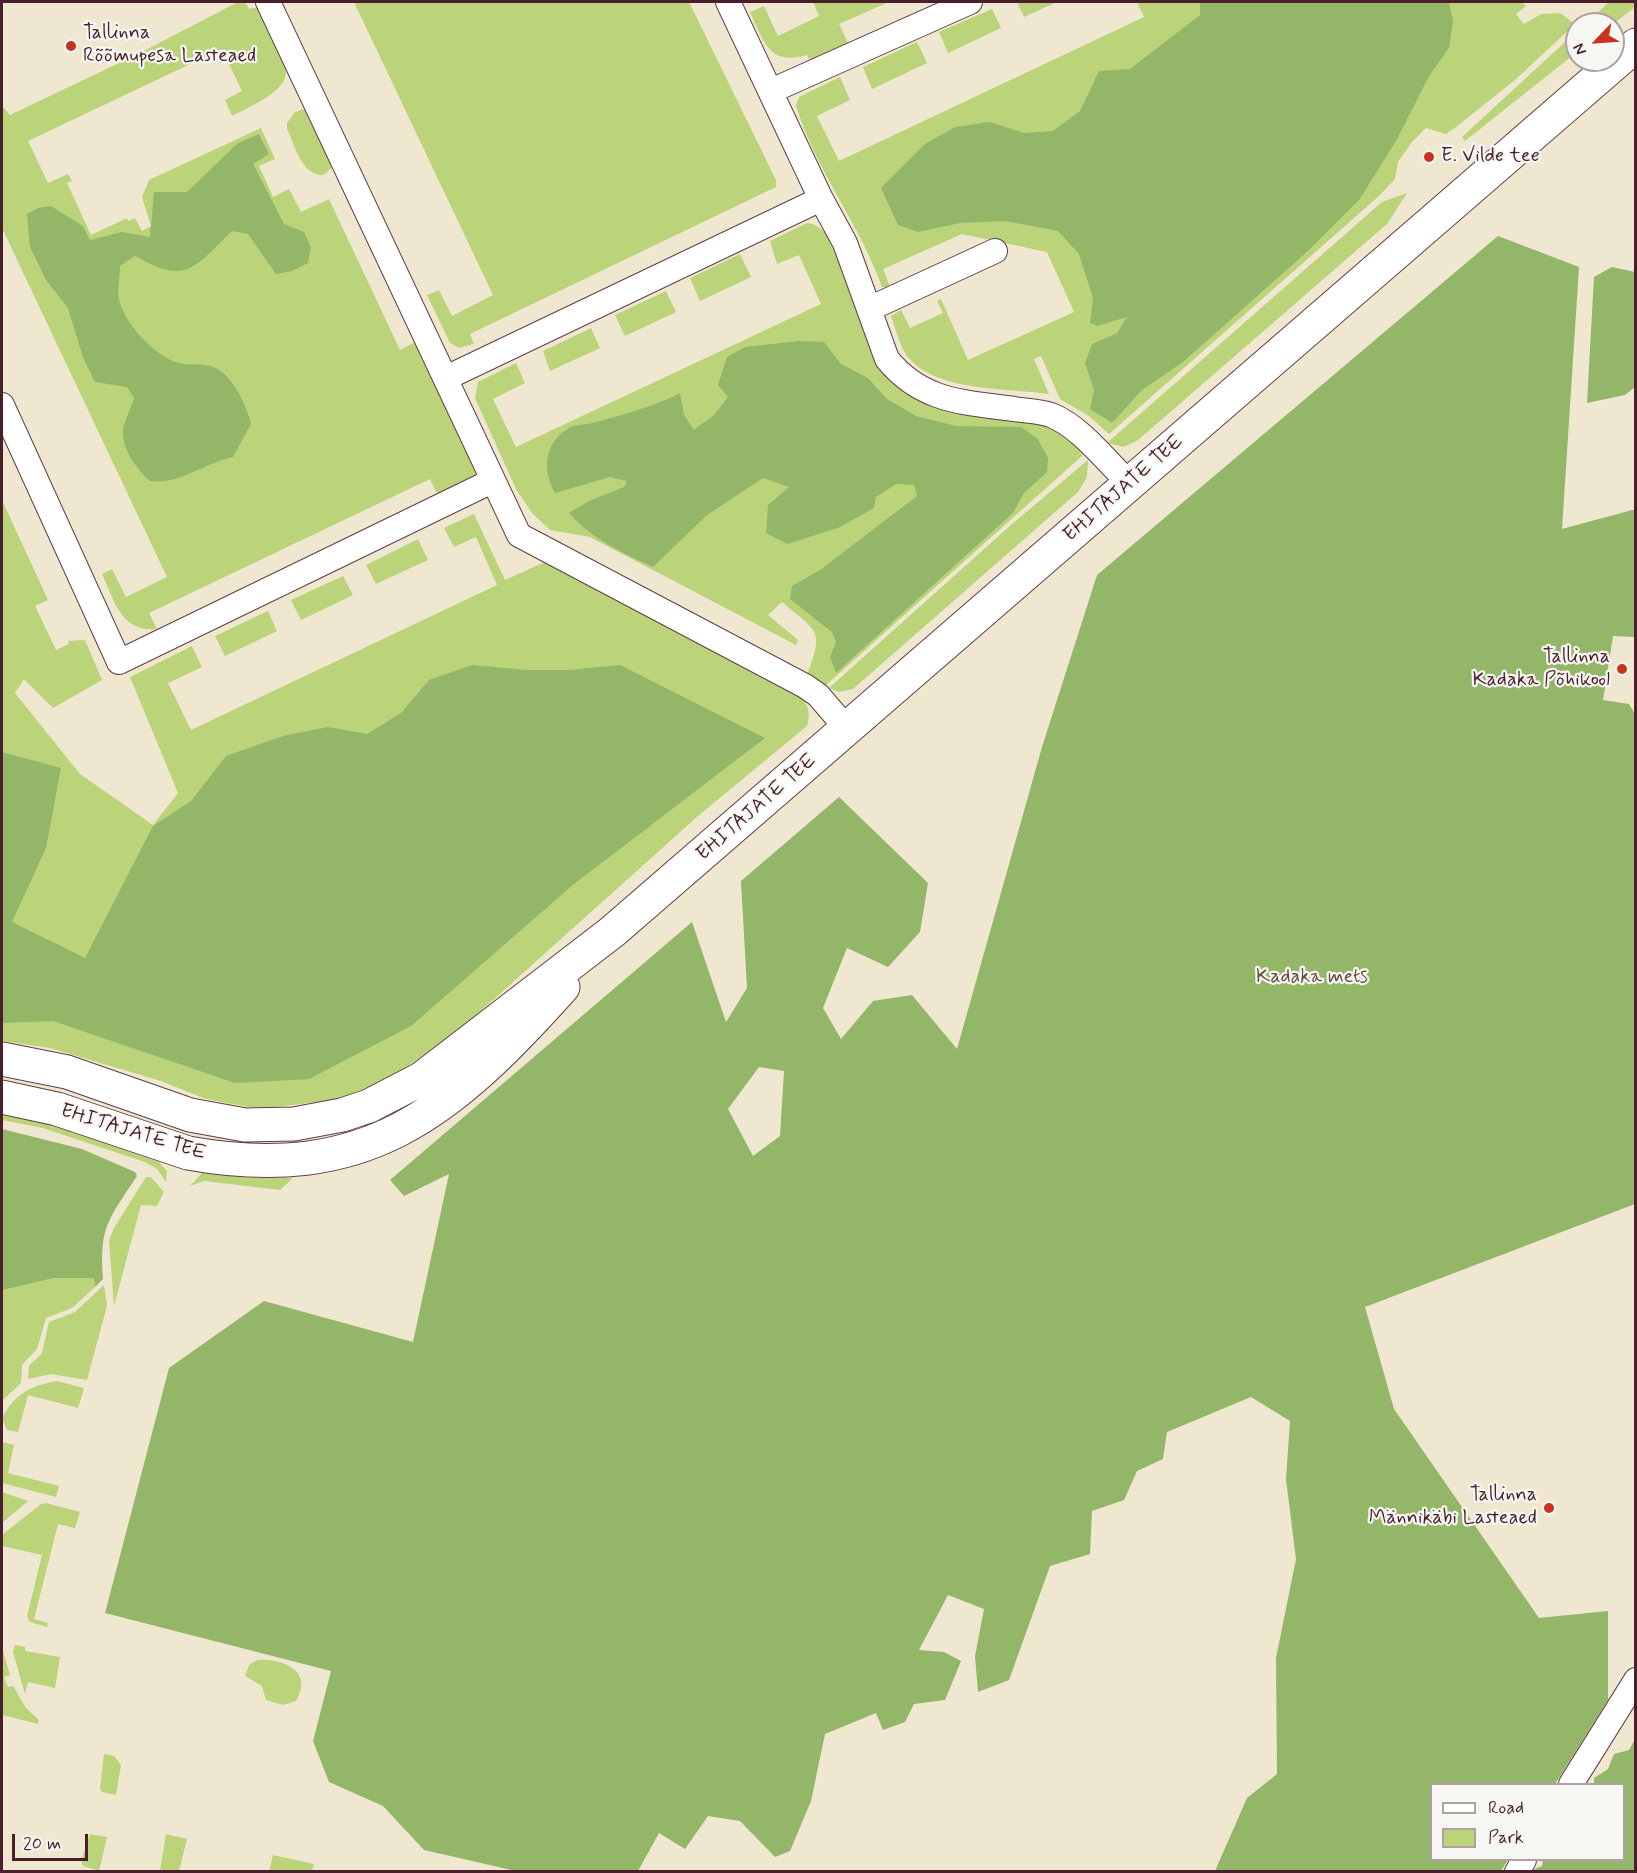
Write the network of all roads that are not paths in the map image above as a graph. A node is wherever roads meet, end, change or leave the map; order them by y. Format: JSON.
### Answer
{"nodes":[{"id":1,"x":268,"y":2,"type":"edge"},
{"id":2,"x":728,"y":2,"type":"edge"},
{"id":3,"x":970,"y":2,"type":"edge"},
{"id":4,"x":1635,"y":45,"type":"edge"},
{"id":5,"x":771,"y":91,"type":"junction"},
{"id":6,"x":821,"y":199,"type":"junction"},
{"id":7,"x":995,"y":251,"type":"dead end"},
{"id":8,"x":869,"y":309,"type":"junction"},
{"id":9,"x":446,"y":378,"type":"junction"},
{"id":10,"x":2,"y":405,"type":"edge"},
{"id":11,"x":492,"y":482,"type":"junction"},
{"id":12,"x":1130,"y":484,"type":"junction"},
{"id":13,"x":848,"y":730,"type":"junction"},
{"id":14,"x":612,"y":932,"type":"junction"},
{"id":15,"x":2,"y":1059,"type":"edge"},
{"id":16,"x":2,"y":1097,"type":"edge"},
{"id":17,"x":1635,"y":1684,"type":"edge"},
{"id":18,"x":1572,"y":1783,"type":"edge"}],
"edges":[{"from":1,"to":9,"type":"street"},
{"from":2,"to":5,"type":"street"},
{"from":3,"to":5,"type":"street"},
{"from":4,"to":12,"type":"main road","name":"EHITAJATE TEE"},
{"from":5,"to":6,"type":"street"},
{"from":6,"to":8,"type":"street"},
{"from":6,"to":9,"type":"street"},
{"from":7,"to":8,"type":"street"},
{"from":8,"to":12,"type":"street"},
{"from":9,"to":11,"type":"street"},
{"from":10,"to":11,"type":"street"},
{"from":11,"to":13,"type":"street"},
{"from":12,"to":13,"type":"main road","name":"EHITAJATE TEE"},
{"from":13,"to":14,"type":"main road","name":"EHITAJATE TEE"},
{"from":14,"to":15,"type":"main road","name":"EHITAJATE TEE"},
{"from":14,"to":16,"type":"main road","name":"EHITAJATE TEE"},
{"from":17,"to":18,"type":"street"}]}
